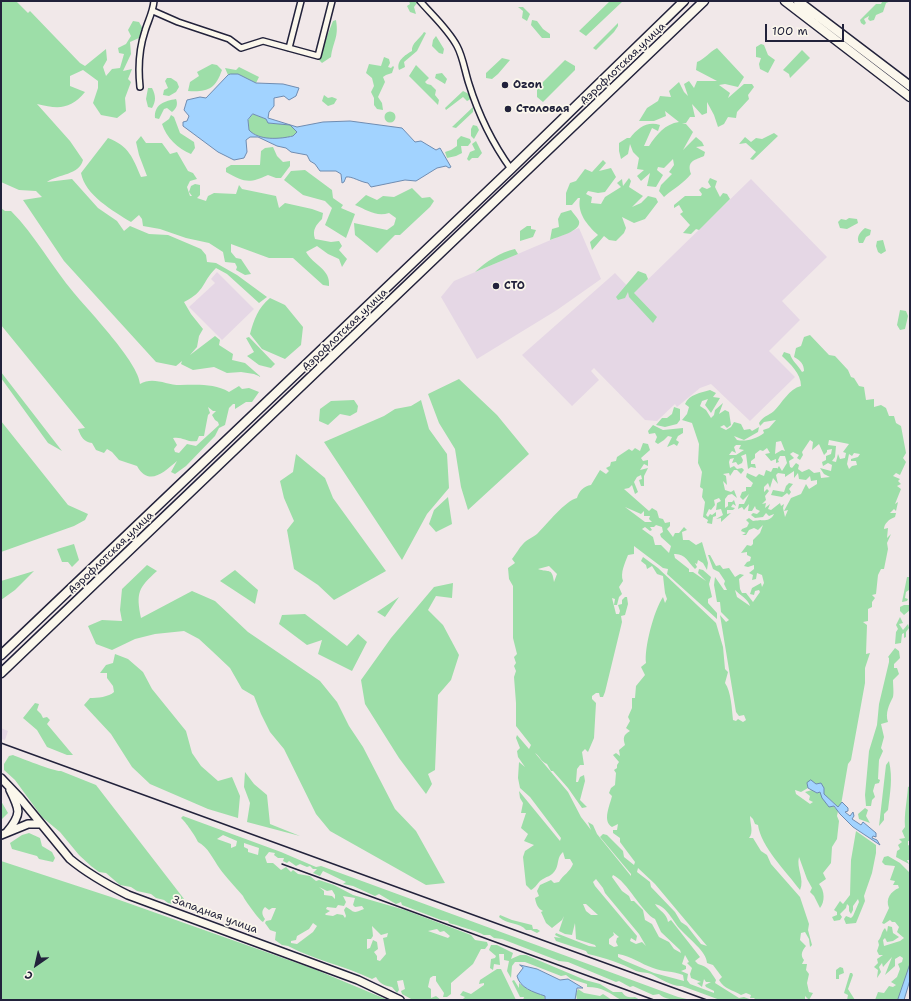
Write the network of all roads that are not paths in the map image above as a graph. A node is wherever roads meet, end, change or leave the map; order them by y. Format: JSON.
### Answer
{"nodes":[{"id":1,"x":154,"y":1,"type":"edge"},
{"id":2,"x":301,"y":1,"type":"edge"},
{"id":3,"x":332,"y":1,"type":"edge"},
{"id":4,"x":420,"y":1,"type":"edge"},
{"id":5,"x":684,"y":1,"type":"edge"},
{"id":6,"x":704,"y":1,"type":"edge"},
{"id":7,"x":785,"y":1,"type":"edge"},
{"id":8,"x":798,"y":1,"type":"edge"},
{"id":9,"x":153,"y":12,"type":"junction"},
{"id":10,"x":289,"y":48,"type":"junction"},
{"id":11,"x":910,"y":86,"type":"edge"},
{"id":12,"x":140,"y":87,"type":"dead end"},
{"id":13,"x":910,"y":97,"type":"edge"},
{"id":14,"x":511,"y":169,"type":"junction"},
{"id":15,"x":1,"y":655,"type":"edge"},
{"id":16,"x":1,"y":673,"type":"edge"},
{"id":17,"x":4,"y":780,"type":"edge"},
{"id":18,"x":41,"y":824,"type":"junction"},
{"id":19,"x":4,"y":833,"type":"edge"},
{"id":20,"x":400,"y":1000,"type":"edge"}],
"edges":[{"from":1,"to":9,"type":"street"},
{"from":2,"to":10,"type":"street"},
{"from":3,"to":10,"type":"street"},
{"from":4,"to":14,"type":"street"},
{"from":5,"to":14,"type":"main road","name":"Аэрофлотская улица"},
{"from":6,"to":16,"type":"main road","name":"Аэрофлотская улица"},
{"from":7,"to":13,"type":"main road"},
{"from":8,"to":11,"type":"main road"},
{"from":9,"to":10,"type":"street"},
{"from":9,"to":12,"type":"street"},
{"from":14,"to":15,"type":"main road","name":"Аэрофлотская улица"},
{"from":17,"to":18,"type":"street","name":"Западная улица"},
{"from":17,"to":19,"type":"street"},
{"from":18,"to":19,"type":"street"},
{"from":18,"to":20,"type":"street","name":"Западная улица"}]}
